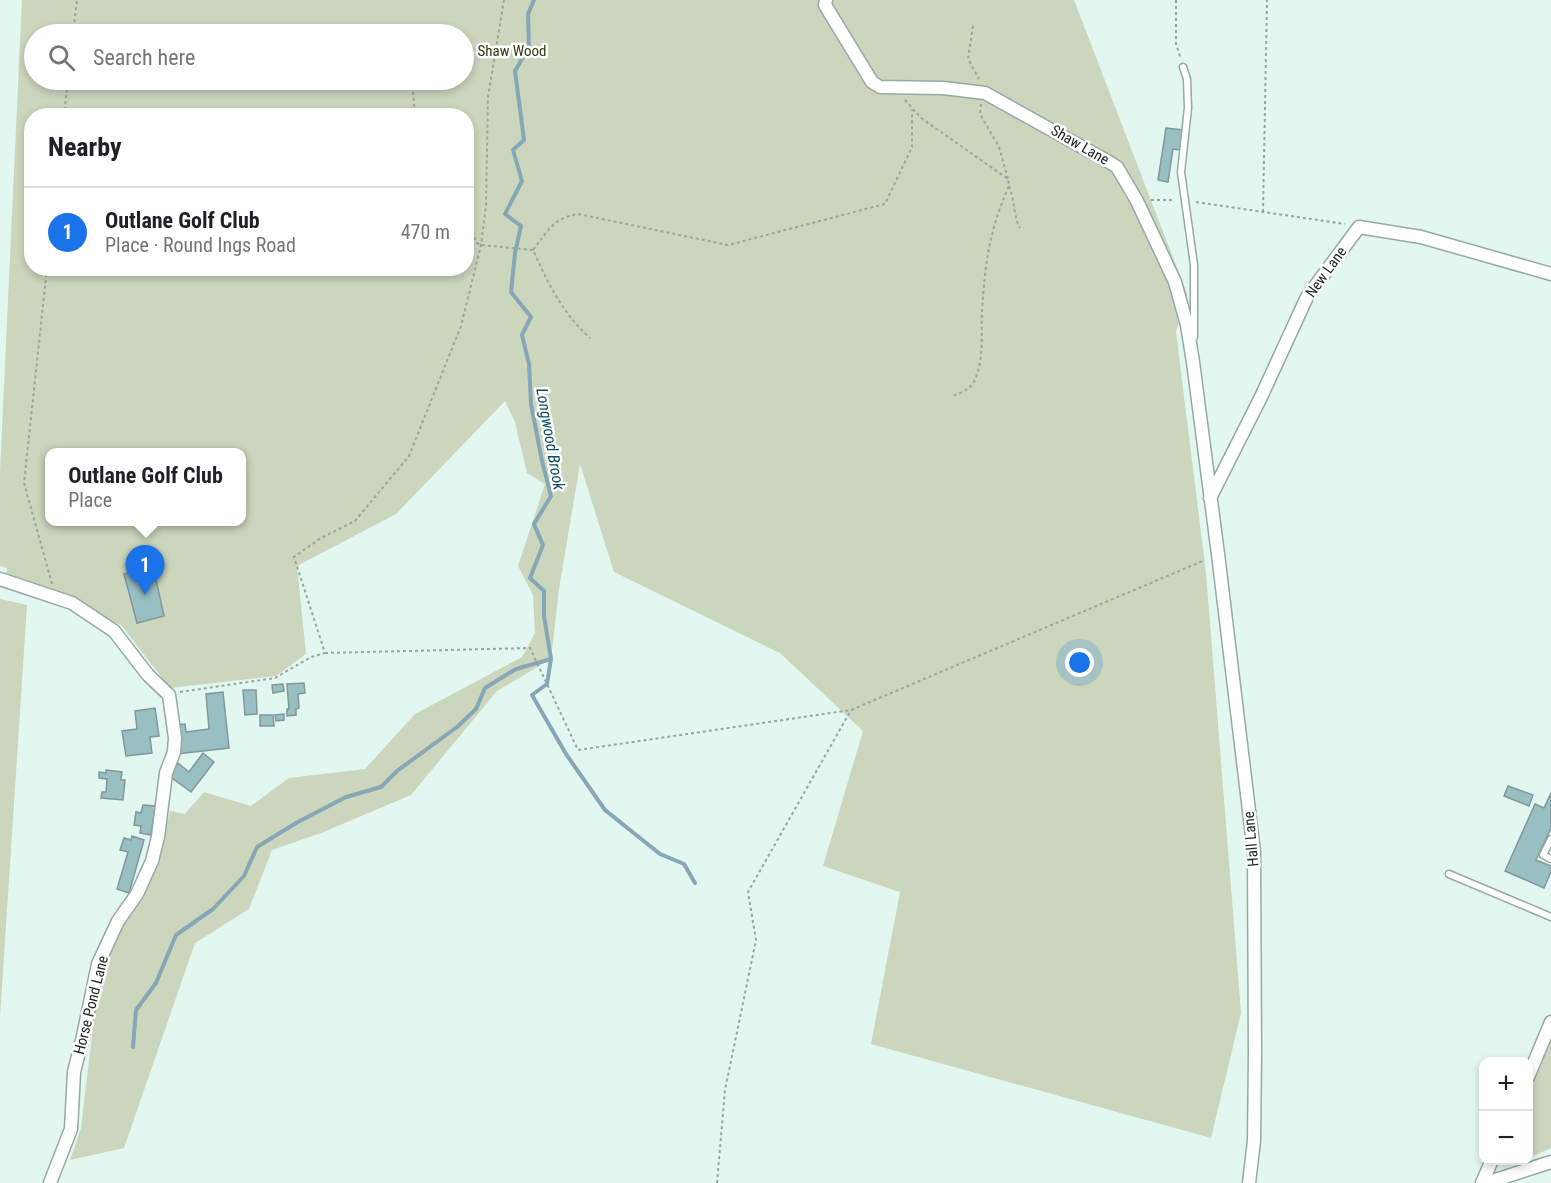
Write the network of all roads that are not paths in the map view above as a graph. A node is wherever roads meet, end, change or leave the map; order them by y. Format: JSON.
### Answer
{"nodes":[{"id":1,"x":826,"y":0,"type":"edge"},
{"id":2,"x":1183,"y":67,"type":"road end"},
{"id":3,"x":1551,"y":273,"type":"edge"},
{"id":4,"x":1193,"y":362,"type":"junction"},
{"id":5,"x":1210,"y":498,"type":"junction"},
{"id":6,"x":0,"y":579,"type":"edge"},
{"id":7,"x":1551,"y":839,"type":"edge"},
{"id":8,"x":1551,"y":859,"type":"edge"},
{"id":9,"x":1449,"y":874,"type":"dead end"},
{"id":10,"x":1551,"y":918,"type":"edge"},
{"id":11,"x":1551,"y":1022,"type":"edge"},
{"id":12,"x":1533,"y":1065,"type":"edge"},
{"id":13,"x":1551,"y":1162,"type":"edge"},
{"id":14,"x":1491,"y":1165,"type":"edge"},
{"id":15,"x":50,"y":1183,"type":"edge"},
{"id":16,"x":1249,"y":1183,"type":"edge"},
{"id":17,"x":1484,"y":1183,"type":"edge"}],
"edges":[{"from":1,"to":4,"type":"street","name":"Shaw Lane"},
{"from":2,"to":4,"type":"lane"},
{"from":3,"to":5,"type":"street","name":"New Lane"},
{"from":4,"to":5,"type":"street","name":"Shaw Lane"},
{"from":5,"to":16,"type":"street","name":"Hall Lane"},
{"from":6,"to":15,"type":"street","name":"Horse Pond Lane"},
{"from":7,"to":8,"type":"lane"},
{"from":9,"to":10,"type":"lane"},
{"from":11,"to":12,"type":"street"},
{"from":13,"to":17,"type":"street"},
{"from":14,"to":17,"type":"street"}]}
